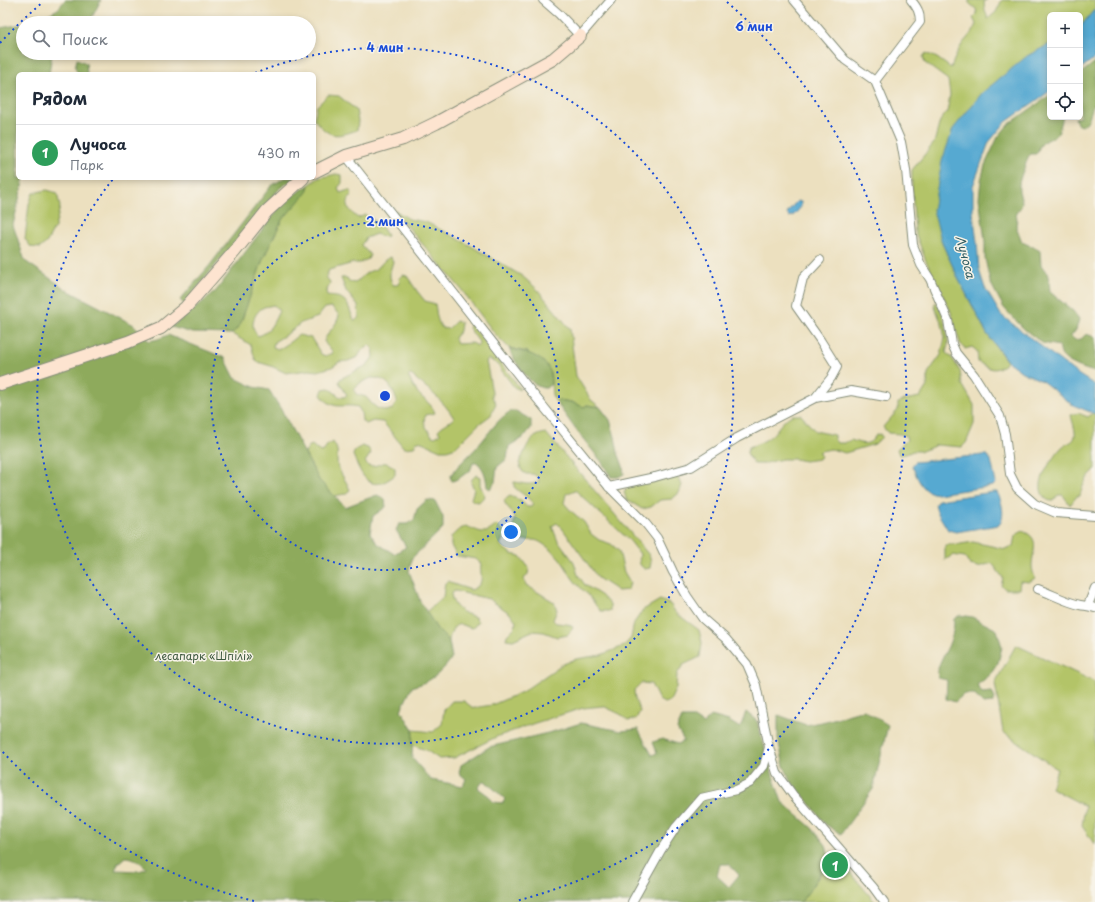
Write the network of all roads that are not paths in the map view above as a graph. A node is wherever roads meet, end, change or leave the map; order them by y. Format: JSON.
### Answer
{"nodes":[{"id":1,"x":544,"y":0,"type":"edge"},
{"id":2,"x":611,"y":0,"type":"edge"},
{"id":3,"x":794,"y":0,"type":"edge"},
{"id":4,"x":911,"y":0,"type":"edge"},
{"id":5,"x":580,"y":36,"type":"junction"},
{"id":6,"x":875,"y":81,"type":"junction"},
{"id":7,"x":346,"y":156,"type":"junction"},
{"id":8,"x":316,"y":171,"type":"edge"},
{"id":9,"x":301,"y":180,"type":"edge"},
{"id":10,"x":820,"y":260,"type":"dead end"},
{"id":11,"x":0,"y":384,"type":"edge"},
{"id":12,"x":886,"y":397,"type":"dead end"},
{"id":13,"x":815,"y":398,"type":"junction"},
{"id":14,"x":609,"y":487,"type":"junction"},
{"id":15,"x":1095,"y":516,"type":"edge"},
{"id":16,"x":1095,"y":588,"type":"edge"},
{"id":17,"x":1038,"y":589,"type":"dead end"},
{"id":18,"x":1092,"y":606,"type":"edge"},
{"id":19,"x":769,"y":747,"type":"junction"},
{"id":20,"x":632,"y":902,"type":"edge"},
{"id":21,"x":884,"y":902,"type":"edge"}],
"edges":[{"from":1,"to":5,"type":"street"},
{"from":2,"to":5,"type":"street"},
{"from":3,"to":6,"type":"street"},
{"from":4,"to":6,"type":"street"},
{"from":5,"to":7,"type":"street"},
{"from":6,"to":15,"type":"street"},
{"from":7,"to":8,"type":"street"},
{"from":7,"to":14,"type":"street"},
{"from":9,"to":11,"type":"street"},
{"from":10,"to":13,"type":"street"},
{"from":12,"to":13,"type":"street"},
{"from":13,"to":14,"type":"street"},
{"from":14,"to":19,"type":"street"},
{"from":16,"to":18,"type":"street"},
{"from":17,"to":18,"type":"street"},
{"from":19,"to":20,"type":"street"},
{"from":19,"to":21,"type":"street"}]}
